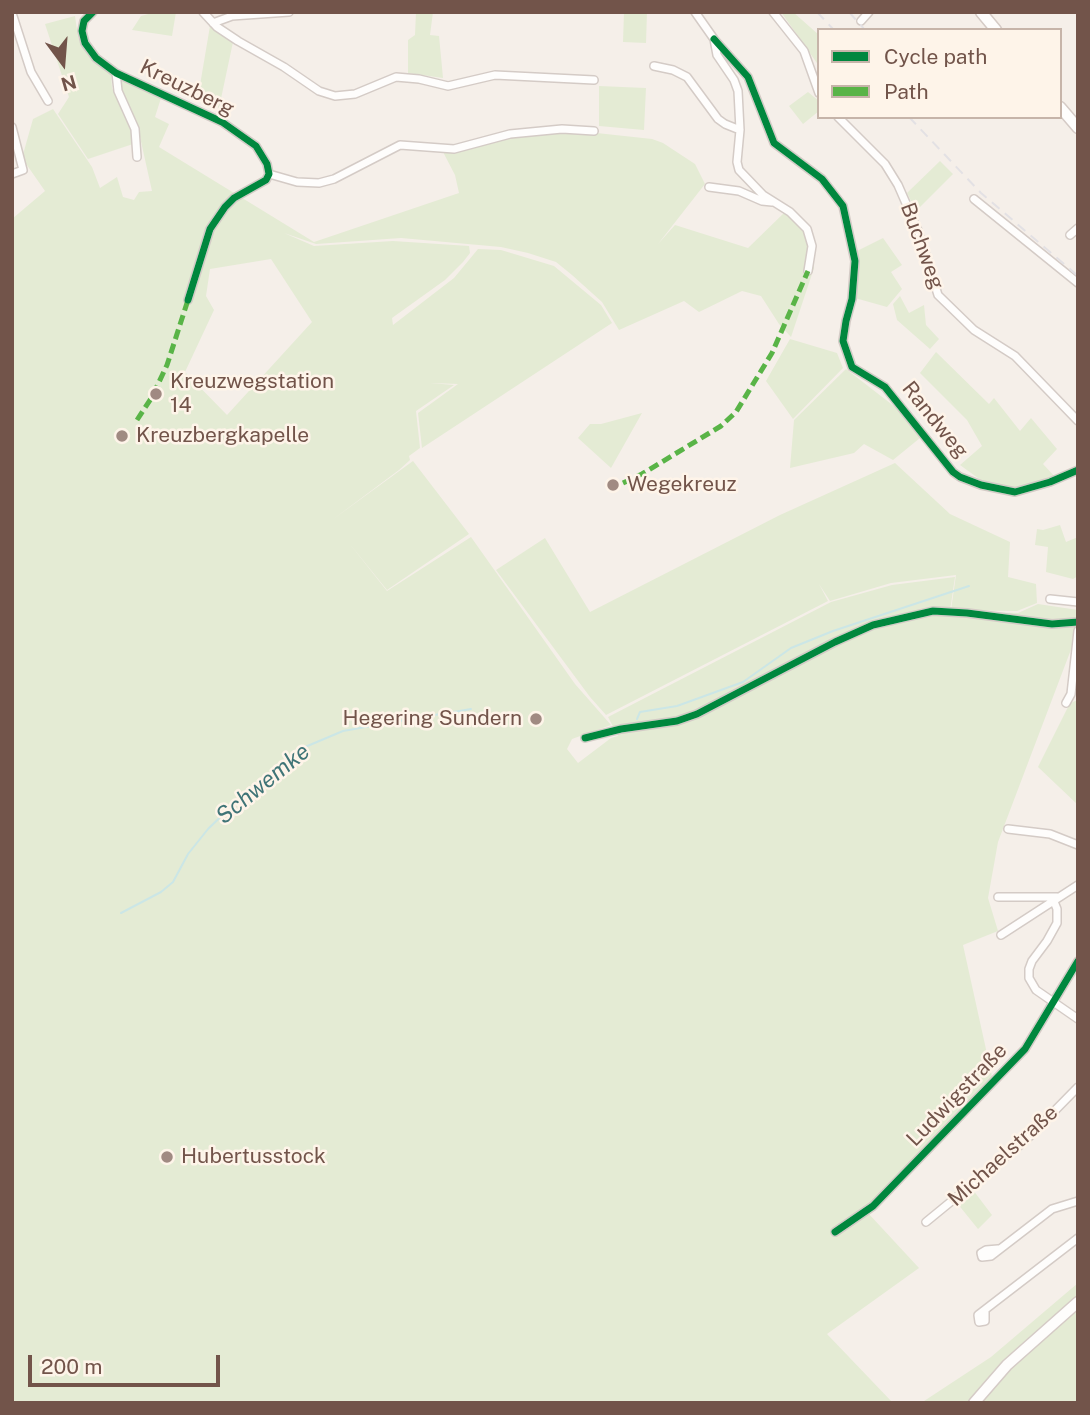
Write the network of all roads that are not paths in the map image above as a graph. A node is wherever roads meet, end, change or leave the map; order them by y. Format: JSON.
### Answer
{"nodes":[{"id":1,"x":93,"y":12,"type":"edge"},
{"id":2,"x":203,"y":12,"type":"edge"},
{"id":3,"x":289,"y":12,"type":"edge"},
{"id":4,"x":686,"y":12,"type":"edge"},
{"id":5,"x":773,"y":12,"type":"edge"},
{"id":6,"x":869,"y":12,"type":"edge"},
{"id":7,"x":981,"y":12,"type":"edge"},
{"id":8,"x":12,"y":13,"type":"edge"},
{"id":9,"x":696,"y":14,"type":"edge"},
{"id":10,"x":861,"y":22,"type":"dead end"},
{"id":11,"x":213,"y":23,"type":"junction"},
{"id":12,"x":994,"y":28,"type":"edge"},
{"id":13,"x":714,"y":39,"type":"junction"},
{"id":14,"x":654,"y":66,"type":"dead end"},
{"id":15,"x":116,"y":73,"type":"junction"},
{"id":16,"x":594,"y":80,"type":"dead end"},
{"id":17,"x":817,"y":87,"type":"edge"},
{"id":18,"x":48,"y":101,"type":"dead end"},
{"id":19,"x":1062,"y":109,"type":"edge"},
{"id":20,"x":840,"y":119,"type":"edge"},
{"id":21,"x":12,"y":127,"type":"edge"},
{"id":22,"x":1078,"y":128,"type":"edge"},
{"id":23,"x":740,"y":130,"type":"junction"},
{"id":24,"x":594,"y":131,"type":"dead end"},
{"id":25,"x":138,"y":156,"type":"dead end"},
{"id":26,"x":12,"y":174,"type":"edge"},
{"id":27,"x":269,"y":174,"type":"junction"},
{"id":28,"x":709,"y":187,"type":"dead end"},
{"id":29,"x":974,"y":199,"type":"dead end"},
{"id":30,"x":773,"y":202,"type":"junction"},
{"id":31,"x":1078,"y":228,"type":"edge"},
{"id":32,"x":1070,"y":235,"type":"dead end"},
{"id":33,"x":808,"y":271,"type":"dead end"},
{"id":34,"x":1078,"y":283,"type":"edge"},
{"id":35,"x":188,"y":300,"type":"dead end"},
{"id":36,"x":1078,"y":421,"type":"edge"},
{"id":37,"x":1078,"y":470,"type":"edge"},
{"id":38,"x":1050,"y":599,"type":"dead end"},
{"id":39,"x":1078,"y":602,"type":"edge"},
{"id":40,"x":1078,"y":622,"type":"edge"},
{"id":41,"x":1077,"y":636,"type":"edge"},
{"id":42,"x":1066,"y":703,"type":"dead end"},
{"id":43,"x":585,"y":738,"type":"dead end"},
{"id":44,"x":1009,"y":829,"type":"dead end"},
{"id":45,"x":1078,"y":845,"type":"edge"},
{"id":46,"x":1078,"y":885,"type":"edge"},
{"id":47,"x":998,"y":897,"type":"dead end"},
{"id":48,"x":1056,"y":898,"type":"junction"},
{"id":49,"x":1001,"y":935,"type":"dead end"},
{"id":50,"x":1078,"y":961,"type":"edge"},
{"id":51,"x":1053,"y":1001,"type":"junction"},
{"id":52,"x":1078,"y":1019,"type":"edge"},
{"id":53,"x":1078,"y":1087,"type":"edge"},
{"id":54,"x":1078,"y":1201,"type":"edge"},
{"id":55,"x":926,"y":1222,"type":"dead end"},
{"id":56,"x":835,"y":1232,"type":"dead end"},
{"id":57,"x":1078,"y":1238,"type":"edge"},
{"id":58,"x":998,"y":1249,"type":"dead end"},
{"id":59,"x":1078,"y":1302,"type":"edge"},
{"id":60,"x":985,"y":1310,"type":"dead end"},
{"id":61,"x":974,"y":1403,"type":"edge"}],
"edges":[{"from":1,"to":15,"type":"street","name":"Kreuzberg"},
{"from":2,"to":11,"type":"street"},
{"from":3,"to":11,"type":"street"},
{"from":4,"to":9,"type":"street"},
{"from":5,"to":17,"type":"street"},
{"from":6,"to":10,"type":"street"},
{"from":7,"to":12,"type":"main road"},
{"from":8,"to":18,"type":"street"},
{"from":9,"to":13,"type":"street"},
{"from":11,"to":16,"type":"street"},
{"from":13,"to":23,"type":"street"},
{"from":13,"to":37,"type":"street","name":"Randweg"},
{"from":14,"to":23,"type":"street"},
{"from":15,"to":25,"type":"street"},
{"from":15,"to":27,"type":"street","name":"Kreuzberg"},
{"from":19,"to":22,"type":"main road"},
{"from":20,"to":36,"type":"street","name":"Buchweg"},
{"from":21,"to":26,"type":"street"},
{"from":23,"to":30,"type":"street"},
{"from":24,"to":27,"type":"street"},
{"from":27,"to":35,"type":"street"},
{"from":28,"to":30,"type":"street"},
{"from":29,"to":34,"type":"street"},
{"from":30,"to":33,"type":"street"},
{"from":31,"to":32,"type":"street"},
{"from":38,"to":39,"type":"street"},
{"from":40,"to":43,"type":"street"},
{"from":41,"to":42,"type":"street"},
{"from":44,"to":45,"type":"street"},
{"from":46,"to":48,"type":"street"},
{"from":47,"to":48,"type":"street"},
{"from":48,"to":49,"type":"street"},
{"from":48,"to":51,"type":"street"},
{"from":50,"to":51,"type":"street","name":"Ludwigstraße"},
{"from":51,"to":52,"type":"street"},
{"from":51,"to":56,"type":"street","name":"Ludwigstraße"},
{"from":53,"to":55,"type":"street","name":"Michaelstraße"},
{"from":54,"to":58,"type":"street"},
{"from":57,"to":60,"type":"street"},
{"from":59,"to":61,"type":"main road"}]}
